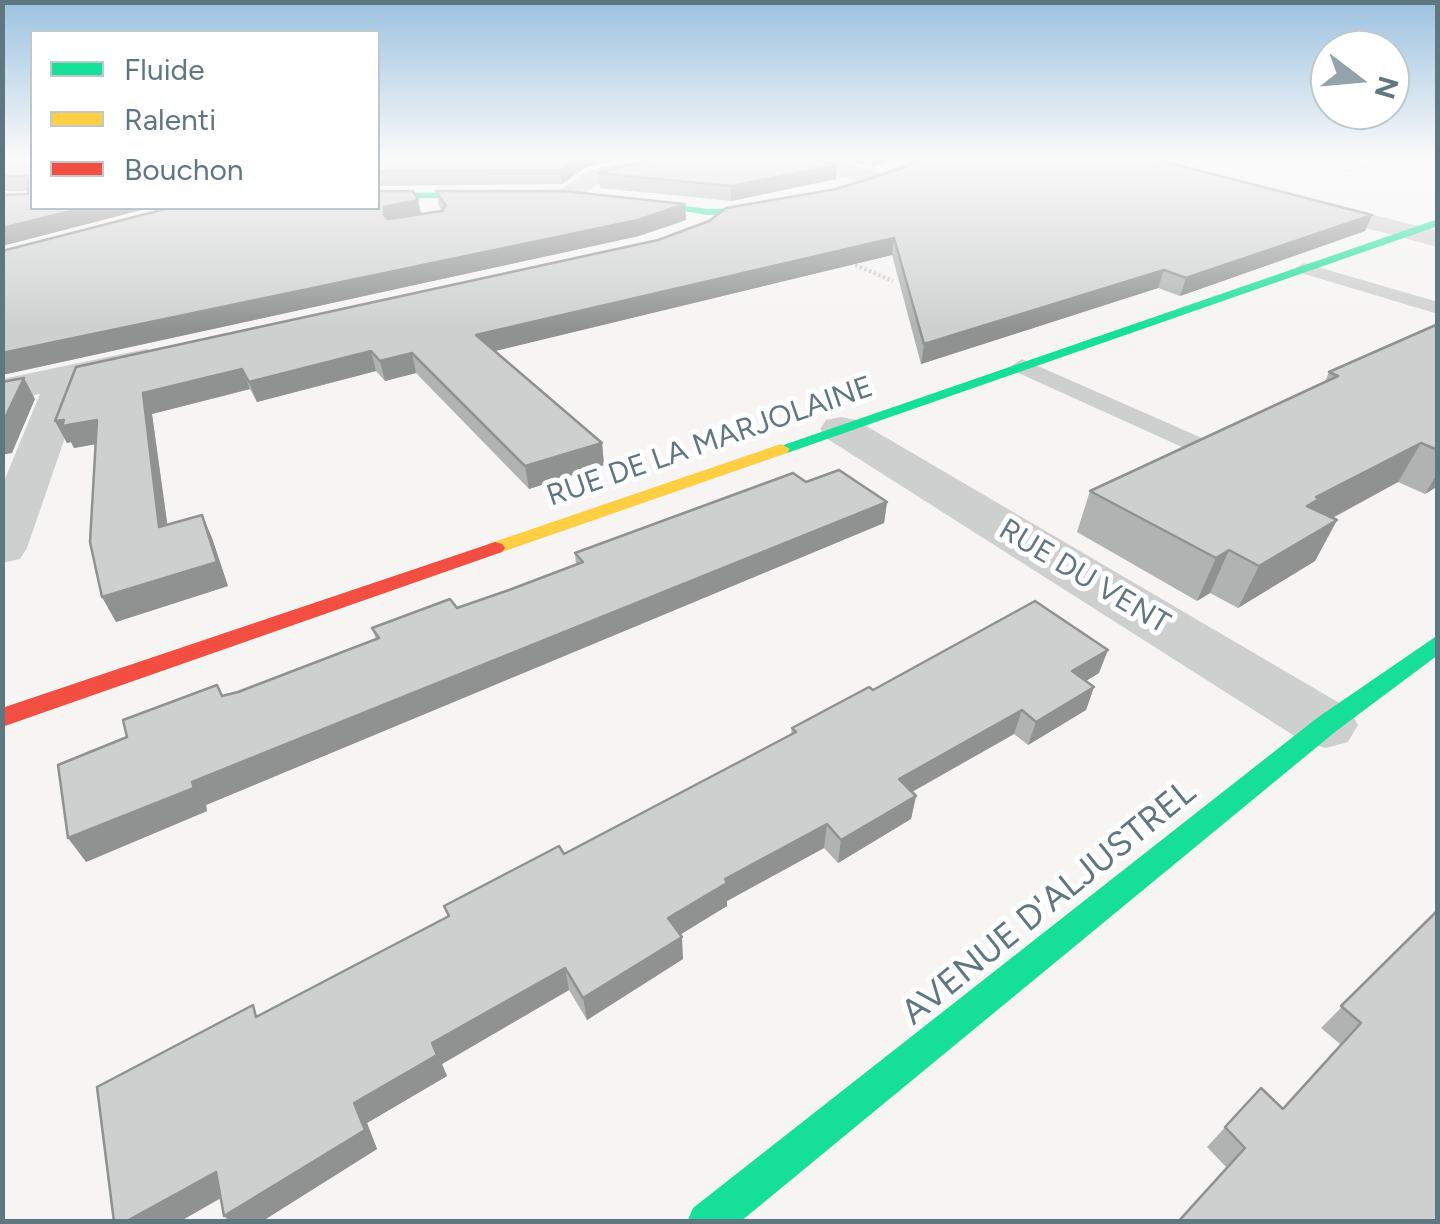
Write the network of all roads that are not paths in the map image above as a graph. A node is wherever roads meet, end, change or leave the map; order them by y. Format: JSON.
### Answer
{"nodes":[{"id":1,"x":718,"y":215,"type":"edge"},
{"id":2,"x":1346,"y":215,"type":"edge"},
{"id":3,"x":1438,"y":222,"type":"edge"},
{"id":4,"x":1408,"y":231,"type":"junction"},
{"id":5,"x":1438,"y":239,"type":"edge"},
{"id":6,"x":665,"y":242,"type":"edge"},
{"id":7,"x":1304,"y":268,"type":"junction"},
{"id":8,"x":1438,"y":308,"type":"edge"},
{"id":9,"x":182,"y":352,"type":"edge"},
{"id":10,"x":1022,"y":366,"type":"junction"},
{"id":11,"x":66,"y":378,"type":"junction"},
{"id":12,"x":2,"y":391,"type":"edge"},
{"id":13,"x":842,"y":429,"type":"junction"},
{"id":14,"x":1202,"y":448,"type":"edge"},
{"id":15,"x":2,"y":548,"type":"edge"},
{"id":16,"x":1438,"y":643,"type":"edge"},
{"id":17,"x":2,"y":718,"type":"edge"},
{"id":18,"x":1326,"y":725,"type":"junction"},
{"id":19,"x":707,"y":1222,"type":"edge"}],
"edges":[{"from":1,"to":6,"type":"street"},
{"from":2,"to":4,"type":"street"},
{"from":3,"to":4,"type":"street","name":"RUE DE LA MARJOLAINE"},
{"from":4,"to":5,"type":"street"},
{"from":4,"to":7,"type":"street","name":"RUE DE LA MARJOLAINE"},
{"from":7,"to":8,"type":"lane"},
{"from":7,"to":10,"type":"street","name":"RUE DE LA MARJOLAINE"},
{"from":9,"to":11,"type":"street"},
{"from":10,"to":13,"type":"street","name":"RUE DE LA MARJOLAINE"},
{"from":10,"to":14,"type":"lane"},
{"from":11,"to":12,"type":"street"},
{"from":11,"to":15,"type":"street"},
{"from":13,"to":17,"type":"street","name":"RUE DE LA MARJOLAINE"},
{"from":13,"to":18,"type":"street","name":"RUE DU VENT"},
{"from":16,"to":18,"type":"street","name":"AVENUE D'ALJUSTREL"},
{"from":18,"to":19,"type":"street","name":"AVENUE D'ALJUSTREL"}]}
